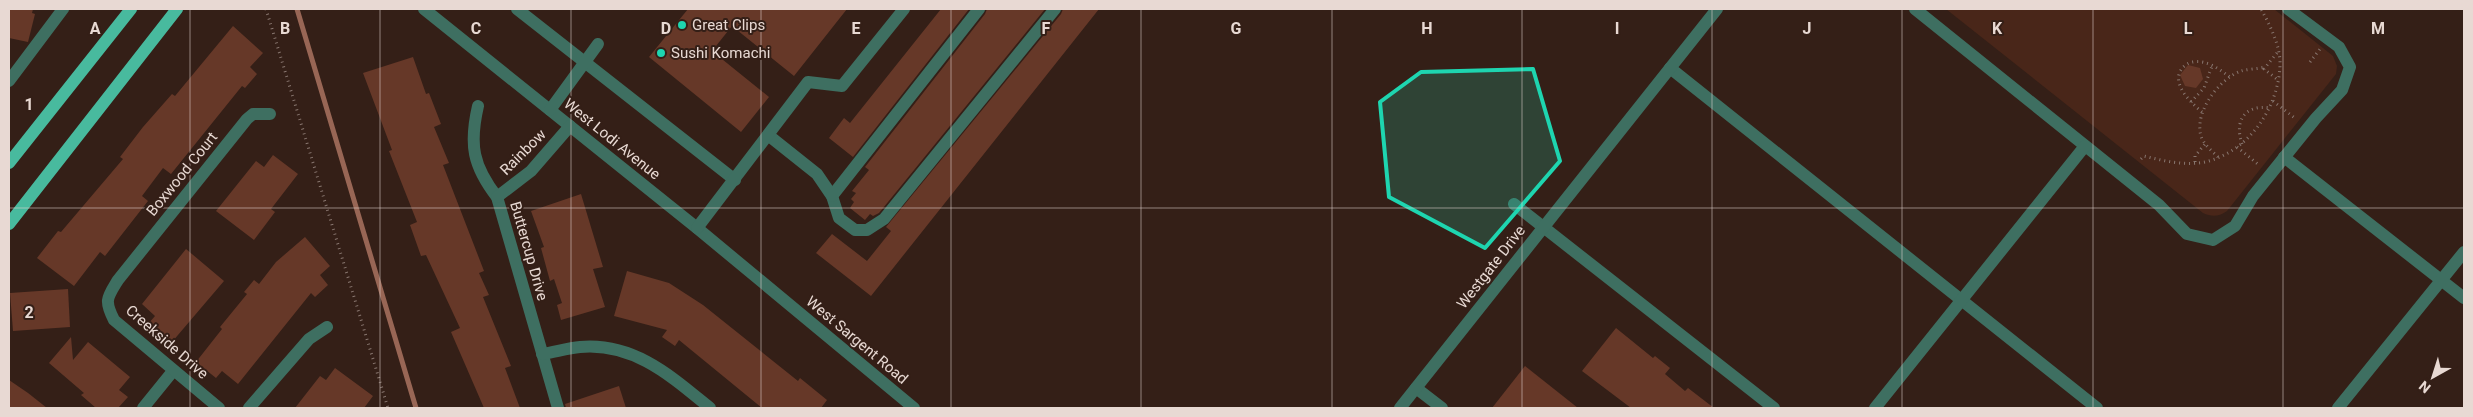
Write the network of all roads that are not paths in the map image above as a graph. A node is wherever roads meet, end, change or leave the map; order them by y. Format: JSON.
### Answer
{"nodes":[{"id":1,"x":63,"y":9,"type":"edge"},
{"id":2,"x":131,"y":9,"type":"edge"},
{"id":3,"x":177,"y":9,"type":"edge"},
{"id":4,"x":517,"y":9,"type":"edge"},
{"id":5,"x":904,"y":9,"type":"edge"},
{"id":6,"x":980,"y":9,"type":"edge"},
{"id":7,"x":1055,"y":9,"type":"edge"},
{"id":8,"x":1717,"y":9,"type":"edge"},
{"id":9,"x":1915,"y":9,"type":"edge"},
{"id":10,"x":2288,"y":9,"type":"edge"},
{"id":11,"x":431,"y":11,"type":"edge"},
{"id":12,"x":598,"y":44,"type":"dead end"},
{"id":13,"x":585,"y":61,"type":"junction"},
{"id":14,"x":1670,"y":68,"type":"junction"},
{"id":15,"x":9,"y":81,"type":"edge"},
{"id":16,"x":478,"y":106,"type":"dead end"},
{"id":17,"x":550,"y":110,"type":"junction"},
{"id":18,"x":270,"y":114,"type":"dead end"},
{"id":19,"x":570,"y":126,"type":"junction"},
{"id":20,"x":768,"y":135,"type":"junction"},
{"id":21,"x":2085,"y":146,"type":"junction"},
{"id":22,"x":2284,"y":157,"type":"junction"},
{"id":23,"x":9,"y":163,"type":"edge"},
{"id":24,"x":735,"y":180,"type":"junction"},
{"id":25,"x":832,"y":196,"type":"junction"},
{"id":26,"x":497,"y":198,"type":"junction"},
{"id":27,"x":1514,"y":204,"type":"dead end"},
{"id":28,"x":9,"y":224,"type":"edge"},
{"id":29,"x":1543,"y":227,"type":"junction"},
{"id":30,"x":697,"y":228,"type":"junction"},
{"id":31,"x":2464,"y":252,"type":"edge"},
{"id":32,"x":127,"y":268,"type":"joint"},
{"id":33,"x":2442,"y":280,"type":"junction"},
{"id":34,"x":780,"y":296,"type":"joint"},
{"id":35,"x":2464,"y":298,"type":"edge"},
{"id":36,"x":1962,"y":301,"type":"junction"},
{"id":37,"x":327,"y":327,"type":"dead end"},
{"id":38,"x":542,"y":354,"type":"junction"},
{"id":39,"x":173,"y":371,"type":"junction"},
{"id":40,"x":1416,"y":388,"type":"junction"},
{"id":41,"x":143,"y":408,"type":"edge"},
{"id":42,"x":219,"y":408,"type":"edge"},
{"id":43,"x":248,"y":408,"type":"edge"},
{"id":44,"x":558,"y":408,"type":"edge"},
{"id":45,"x":710,"y":408,"type":"edge"},
{"id":46,"x":914,"y":408,"type":"edge"},
{"id":47,"x":1400,"y":408,"type":"edge"},
{"id":48,"x":1442,"y":408,"type":"edge"},
{"id":49,"x":1774,"y":408,"type":"edge"},
{"id":50,"x":1876,"y":408,"type":"edge"},
{"id":51,"x":2098,"y":408,"type":"edge"},
{"id":52,"x":2338,"y":408,"type":"edge"}],
"edges":[{"from":1,"to":15,"type":"street"},
{"from":2,"to":23,"type":"main road"},
{"from":3,"to":28,"type":"main road"},
{"from":4,"to":13,"type":"street"},
{"from":5,"to":20,"type":"street"},
{"from":6,"to":25,"type":"street"},
{"from":7,"to":25,"type":"street"},
{"from":8,"to":14,"type":"street","name":"Westgate Drive"},
{"from":9,"to":21,"type":"street"},
{"from":10,"to":22,"type":"street"},
{"from":11,"to":17,"type":"street","name":"West Lodi Avenue"},
{"from":12,"to":13,"type":"street"},
{"from":13,"to":17,"type":"street"},
{"from":13,"to":24,"type":"street"},
{"from":14,"to":29,"type":"street","name":"Westgate Drive"},
{"from":14,"to":36,"type":"street"},
{"from":16,"to":26,"type":"street","name":"Buttercup Drive"},
{"from":17,"to":19,"type":"street","name":"West Lodi Avenue"},
{"from":18,"to":32,"type":"street","name":"Boxwood Court"},
{"from":19,"to":26,"type":"street","name":"Rainbow"},
{"from":19,"to":30,"type":"street","name":"West Lodi Avenue"},
{"from":20,"to":24,"type":"street"},
{"from":20,"to":25,"type":"street"},
{"from":21,"to":22,"type":"street"},
{"from":21,"to":36,"type":"street"},
{"from":22,"to":33,"type":"street"},
{"from":24,"to":30,"type":"street"},
{"from":26,"to":38,"type":"street","name":"Buttercup Drive"},
{"from":27,"to":29,"type":"street"},
{"from":29,"to":40,"type":"street","name":"Westgate Drive"},
{"from":29,"to":49,"type":"street"},
{"from":30,"to":34,"type":"street","name":"West Lodi Avenue"},
{"from":31,"to":33,"type":"street"},
{"from":32,"to":39,"type":"street","name":"Creekside Drive"},
{"from":33,"to":35,"type":"street"},
{"from":33,"to":52,"type":"street"},
{"from":34,"to":46,"type":"street","name":"West Sargent Road"},
{"from":36,"to":50,"type":"street"},
{"from":36,"to":51,"type":"street"},
{"from":37,"to":43,"type":"street"},
{"from":38,"to":44,"type":"street","name":"Buttercup Drive"},
{"from":38,"to":45,"type":"street"},
{"from":39,"to":41,"type":"street"},
{"from":39,"to":42,"type":"street","name":"Creekside Drive"},
{"from":40,"to":47,"type":"street","name":"Westgate Drive"},
{"from":40,"to":48,"type":"street"}]}
